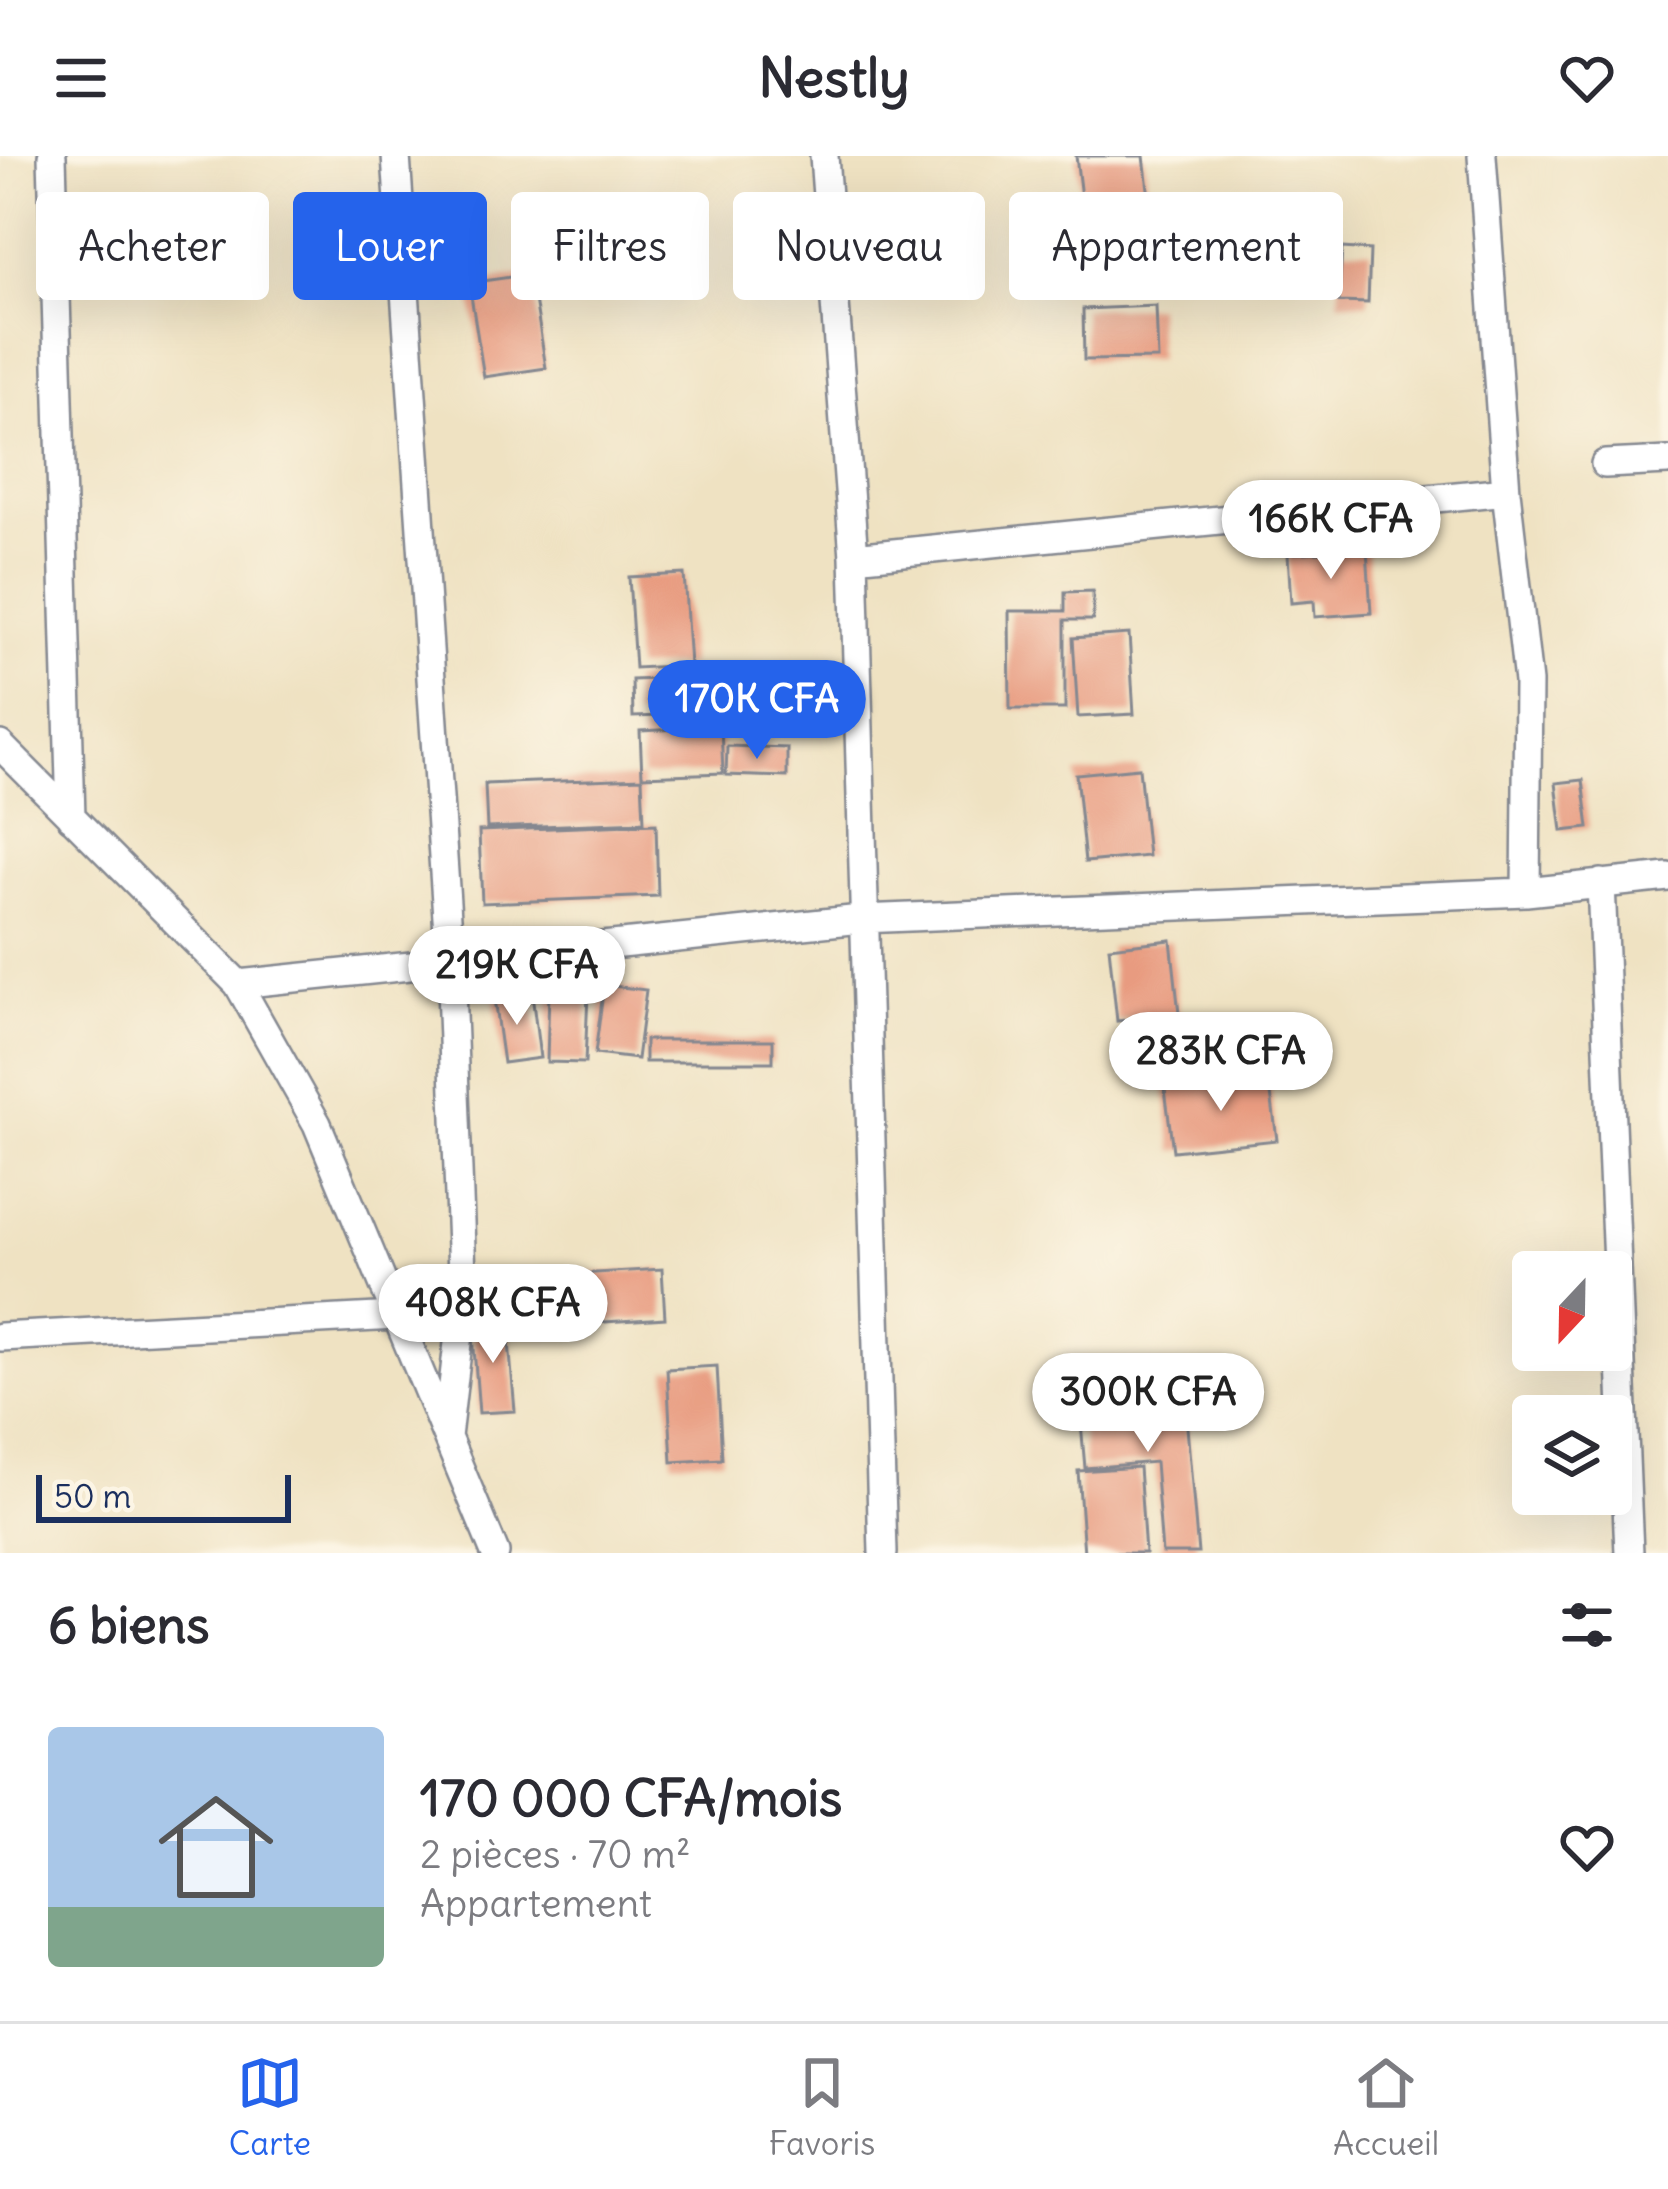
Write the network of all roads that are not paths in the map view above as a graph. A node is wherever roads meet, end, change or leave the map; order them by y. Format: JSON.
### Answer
{"nodes":[{"id":1,"x":52,"y":156,"type":"edge"},
{"id":2,"x":396,"y":156,"type":"edge"},
{"id":3,"x":824,"y":156,"type":"edge"},
{"id":4,"x":1482,"y":156,"type":"edge"},
{"id":5,"x":1668,"y":461,"type":"edge"},
{"id":6,"x":1605,"y":464,"type":"dead end"},
{"id":7,"x":1507,"y":491,"type":"junction"},
{"id":8,"x":854,"y":557,"type":"junction"},
{"id":9,"x":0,"y":745,"type":"edge"},
{"id":10,"x":71,"y":817,"type":"junction"},
{"id":11,"x":1668,"y":877,"type":"edge"},
{"id":12,"x":1601,"y":883,"type":"junction"},
{"id":13,"x":1526,"y":892,"type":"junction"},
{"id":14,"x":860,"y":919,"type":"junction"},
{"id":15,"x":449,"y":962,"type":"junction"},
{"id":16,"x":238,"y":984,"type":"junction"},
{"id":17,"x":396,"y":1316,"type":"junction"},
{"id":18,"x":0,"y":1337,"type":"edge"},
{"id":19,"x":447,"y":1437,"type":"junction"},
{"id":20,"x":495,"y":1553,"type":"edge"},
{"id":21,"x":883,"y":1553,"type":"edge"},
{"id":22,"x":1629,"y":1553,"type":"edge"}],
"edges":[{"from":1,"to":10,"type":"street"},
{"from":2,"to":15,"type":"street"},
{"from":3,"to":8,"type":"street"},
{"from":4,"to":7,"type":"street"},
{"from":5,"to":6,"type":"street"},
{"from":7,"to":8,"type":"street"},
{"from":7,"to":13,"type":"street"},
{"from":8,"to":14,"type":"street"},
{"from":9,"to":10,"type":"street"},
{"from":10,"to":16,"type":"street"},
{"from":11,"to":12,"type":"street"},
{"from":12,"to":13,"type":"street"},
{"from":12,"to":22,"type":"street"},
{"from":13,"to":14,"type":"street"},
{"from":14,"to":15,"type":"street"},
{"from":14,"to":21,"type":"street"},
{"from":15,"to":16,"type":"street"},
{"from":15,"to":19,"type":"street"},
{"from":16,"to":17,"type":"street"},
{"from":17,"to":18,"type":"street"},
{"from":17,"to":19,"type":"street"},
{"from":19,"to":20,"type":"street"}]}
